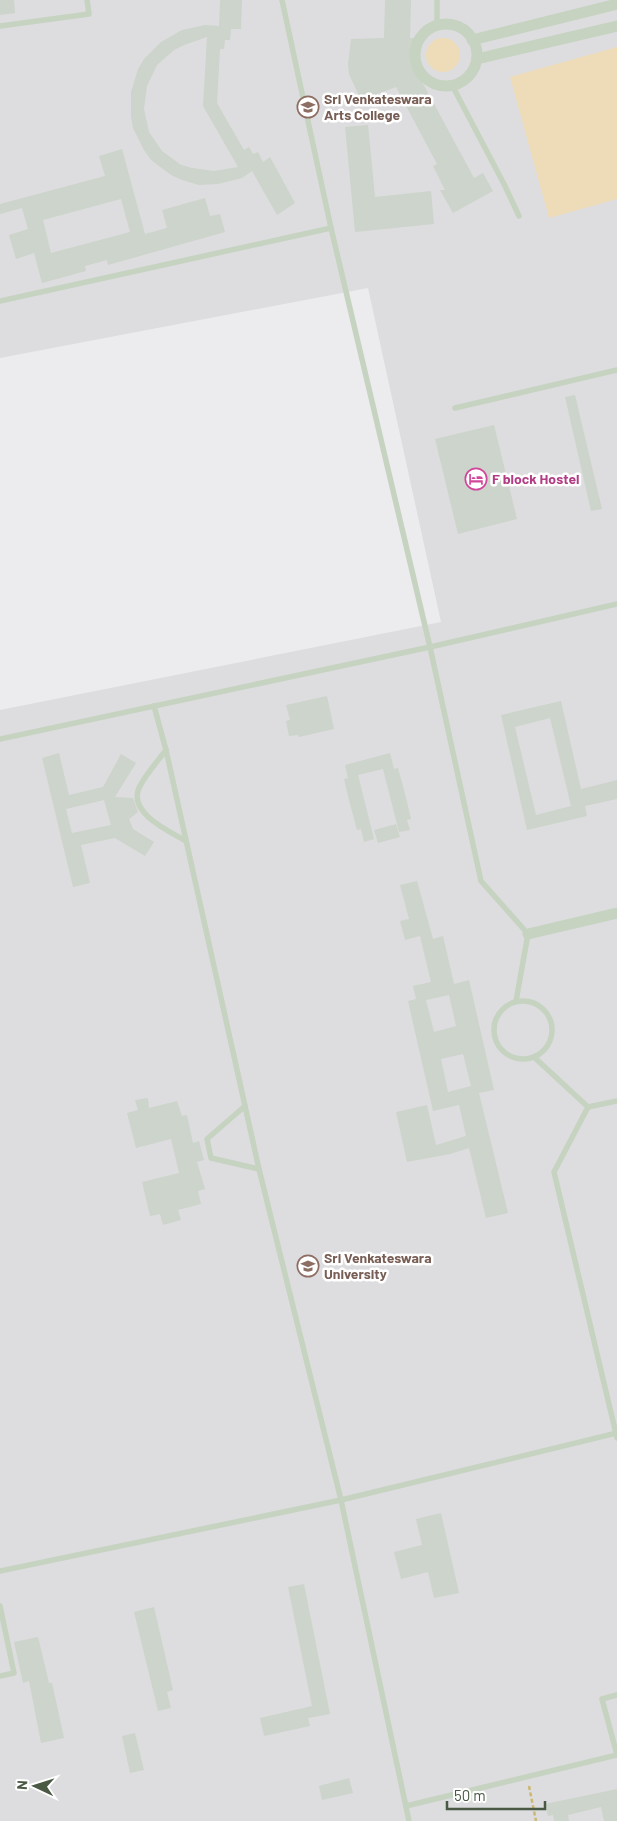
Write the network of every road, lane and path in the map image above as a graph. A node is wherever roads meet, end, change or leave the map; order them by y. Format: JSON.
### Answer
{"nodes":[{"id":1,"x":87,"y":0,"type":"edge"},
{"id":2,"x":282,"y":0,"type":"edge"},
{"id":3,"x":437,"y":0,"type":"edge"},
{"id":4,"x":617,"y":4,"type":"edge"},
{"id":5,"x":0,"y":26,"type":"edge"},
{"id":6,"x":437,"y":26,"type":"junction"},
{"id":7,"x":617,"y":26,"type":"edge"},
{"id":8,"x":472,"y":40,"type":"junction"},
{"id":9,"x":477,"y":59,"type":"junction"},
{"id":10,"x":452,"y":85,"type":"junction"},
{"id":11,"x":518,"y":216,"type":"dead end"},
{"id":12,"x":330,"y":228,"type":"junction"},
{"id":13,"x":0,"y":301,"type":"edge"},
{"id":14,"x":617,"y":370,"type":"edge"},
{"id":15,"x":455,"y":408,"type":"dead end"},
{"id":16,"x":617,"y":604,"type":"edge"},
{"id":17,"x":430,"y":647,"type":"junction"},
{"id":18,"x":154,"y":706,"type":"junction"},
{"id":19,"x":0,"y":740,"type":"edge"},
{"id":20,"x":166,"y":750,"type":"junction"},
{"id":21,"x":186,"y":841,"type":"junction"},
{"id":22,"x":617,"y":913,"type":"edge"},
{"id":23,"x":528,"y":934,"type":"junction"},
{"id":24,"x":516,"y":1001,"type":"junction"},
{"id":25,"x":534,"y":1057,"type":"junction"},
{"id":26,"x":617,"y":1102,"type":"edge"},
{"id":27,"x":245,"y":1106,"type":"junction"},
{"id":28,"x":588,"y":1107,"type":"junction"},
{"id":29,"x":259,"y":1169,"type":"junction"},
{"id":30,"x":617,"y":1434,"type":"edge"},
{"id":31,"x":341,"y":1500,"type":"junction"},
{"id":32,"x":0,"y":1571,"type":"edge"},
{"id":33,"x":0,"y":1606,"type":"edge"},
{"id":34,"x":0,"y":1676,"type":"edge"},
{"id":35,"x":617,"y":1695,"type":"edge"},
{"id":36,"x":617,"y":1755,"type":"edge"},
{"id":37,"x":527,"y":1777,"type":"junction"},
{"id":38,"x":406,"y":1806,"type":"junction"},
{"id":39,"x":409,"y":1821,"type":"edge"},
{"id":40,"x":536,"y":1821,"type":"edge"}],
"edges":[{"from":1,"to":5,"type":"lane"},
{"from":2,"to":12,"type":"lane"},
{"from":3,"to":6,"type":"lane"},
{"from":4,"to":8,"type":"street"},
{"from":6,"to":8,"type":"street"},
{"from":6,"to":10,"type":"street"},
{"from":7,"to":9,"type":"street"},
{"from":8,"to":9,"type":"street"},
{"from":9,"to":10,"type":"street"},
{"from":10,"to":11,"type":"lane"},
{"from":12,"to":13,"type":"lane"},
{"from":12,"to":17,"type":"lane"},
{"from":14,"to":15,"type":"lane"},
{"from":16,"to":17,"type":"lane"},
{"from":17,"to":18,"type":"lane"},
{"from":17,"to":23,"type":"lane"},
{"from":18,"to":19,"type":"lane"},
{"from":18,"to":20,"type":"lane"},
{"from":20,"to":21,"type":"lane"},
{"from":20,"to":21,"type":"lane"},
{"from":21,"to":27,"type":"lane"},
{"from":22,"to":23,"type":"street"},
{"from":23,"to":24,"type":"lane"},
{"from":24,"to":25,"type":"lane"},
{"from":24,"to":25,"type":"lane"},
{"from":25,"to":28,"type":"lane"},
{"from":26,"to":28,"type":"lane"},
{"from":27,"to":29,"type":"lane"},
{"from":27,"to":29,"type":"lane"},
{"from":28,"to":30,"type":"lane"},
{"from":29,"to":31,"type":"lane"},
{"from":30,"to":31,"type":"lane"},
{"from":31,"to":32,"type":"lane"},
{"from":31,"to":38,"type":"lane"},
{"from":33,"to":34,"type":"lane"},
{"from":35,"to":36,"type":"lane"},
{"from":36,"to":37,"type":"lane"},
{"from":37,"to":38,"type":"lane"},
{"from":37,"to":40,"type":"path"},
{"from":38,"to":39,"type":"lane"}]}
